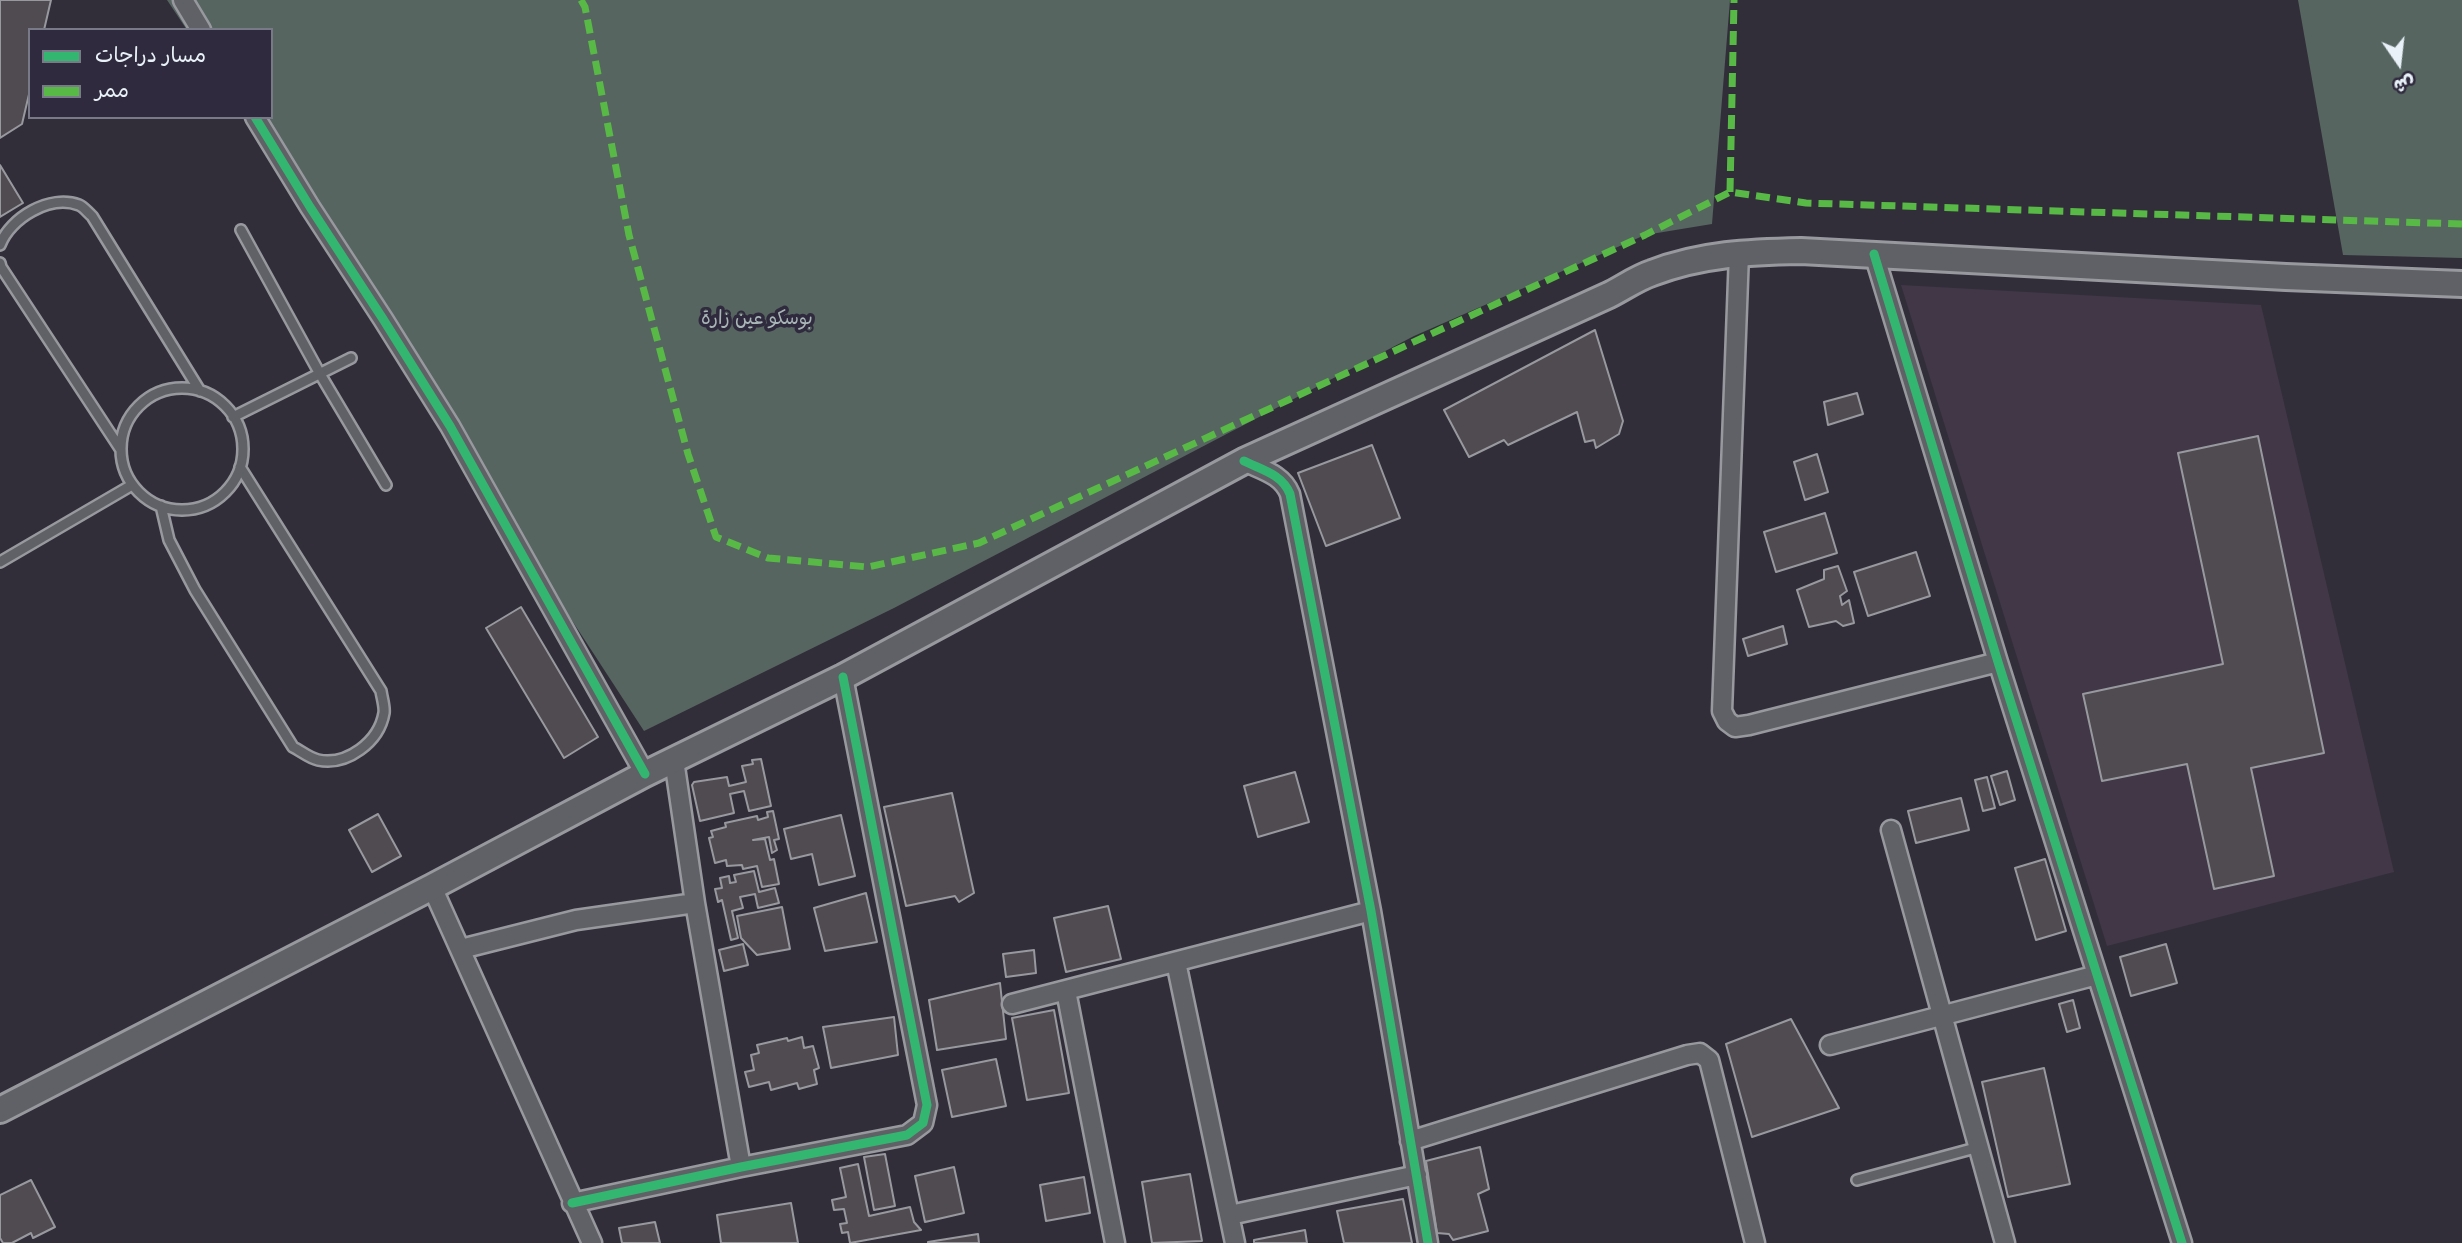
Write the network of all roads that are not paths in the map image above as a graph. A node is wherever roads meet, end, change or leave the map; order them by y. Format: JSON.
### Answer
{"nodes":[{"id":1,"x":183,"y":0,"type":"edge"},
{"id":2,"x":200,"y":28,"type":"edge"},
{"id":3,"x":257,"y":119,"type":"edge"},
{"id":4,"x":241,"y":230,"type":"dead end"},
{"id":5,"x":0,"y":245,"type":"edge"},
{"id":6,"x":1740,"y":253,"type":"junction"},
{"id":7,"x":1874,"y":254,"type":"junction"},
{"id":8,"x":0,"y":263,"type":"edge"},
{"id":9,"x":2462,"y":284,"type":"edge"},
{"id":10,"x":351,"y":358,"type":"dead end"},
{"id":11,"x":320,"y":374,"type":"junction"},
{"id":12,"x":200,"y":391,"type":"junction"},
{"id":13,"x":233,"y":417,"type":"junction"},
{"id":14,"x":121,"y":450,"type":"junction"},
{"id":15,"x":1244,"y":461,"type":"junction"},
{"id":16,"x":240,"y":467,"type":"junction"},
{"id":17,"x":132,"y":485,"type":"junction"},
{"id":18,"x":386,"y":485,"type":"dead end"},
{"id":19,"x":161,"y":506,"type":"junction"},
{"id":20,"x":0,"y":562,"type":"edge"},
{"id":21,"x":1997,"y":662,"type":"junction"},
{"id":22,"x":842,"y":677,"type":"junction"},
{"id":23,"x":674,"y":760,"type":"junction"},
{"id":24,"x":645,"y":774,"type":"junction"},
{"id":25,"x":1891,"y":830,"type":"dead end"},
{"id":26,"x":432,"y":887,"type":"junction"},
{"id":27,"x":695,"y":903,"type":"junction"},
{"id":28,"x":1371,"y":911,"type":"junction"},
{"id":29,"x":461,"y":949,"type":"junction"},
{"id":30,"x":1176,"y":962,"type":"junction"},
{"id":31,"x":2098,"y":975,"type":"junction"},
{"id":32,"x":1066,"y":991,"type":"junction"},
{"id":33,"x":1012,"y":1004,"type":"dead end"},
{"id":34,"x":1944,"y":1015,"type":"junction"},
{"id":35,"x":1830,"y":1045,"type":"dead end"},
{"id":36,"x":0,"y":1110,"type":"edge"},
{"id":37,"x":1410,"y":1141,"type":"junction"},
{"id":38,"x":1979,"y":1147,"type":"junction"},
{"id":39,"x":741,"y":1167,"type":"junction"},
{"id":40,"x":1417,"y":1175,"type":"junction"},
{"id":41,"x":1857,"y":1180,"type":"dead end"},
{"id":42,"x":572,"y":1203,"type":"junction"},
{"id":43,"x":1230,"y":1215,"type":"junction"},
{"id":44,"x":592,"y":1243,"type":"edge"},
{"id":45,"x":1115,"y":1243,"type":"edge"},
{"id":46,"x":1235,"y":1243,"type":"edge"},
{"id":47,"x":1428,"y":1243,"type":"edge"},
{"id":48,"x":1755,"y":1243,"type":"edge"},
{"id":49,"x":2005,"y":1243,"type":"edge"},
{"id":50,"x":2182,"y":1243,"type":"edge"}],
"edges":[{"from":1,"to":2,"type":"street"},
{"from":3,"to":24,"type":"street"},
{"from":4,"to":11,"type":"lane"},
{"from":5,"to":12,"type":"lane"},
{"from":6,"to":7,"type":"main road"},
{"from":6,"to":15,"type":"main road"},
{"from":6,"to":21,"type":"street"},
{"from":7,"to":9,"type":"main road"},
{"from":7,"to":21,"type":"street"},
{"from":8,"to":14,"type":"lane"},
{"from":10,"to":11,"type":"lane"},
{"from":11,"to":13,"type":"lane"},
{"from":11,"to":18,"type":"lane"},
{"from":12,"to":13,"type":"lane"},
{"from":12,"to":14,"type":"lane"},
{"from":13,"to":16,"type":"lane"},
{"from":14,"to":17,"type":"lane"},
{"from":15,"to":22,"type":"main road"},
{"from":15,"to":28,"type":"street"},
{"from":16,"to":19,"type":"lane"},
{"from":16,"to":19,"type":"lane"},
{"from":17,"to":19,"type":"lane"},
{"from":17,"to":20,"type":"lane"},
{"from":21,"to":31,"type":"street"},
{"from":22,"to":23,"type":"main road"},
{"from":22,"to":39,"type":"street"},
{"from":23,"to":24,"type":"main road"},
{"from":23,"to":27,"type":"street"},
{"from":24,"to":26,"type":"main road"},
{"from":25,"to":34,"type":"street"},
{"from":26,"to":29,"type":"street"},
{"from":26,"to":36,"type":"main road"},
{"from":27,"to":29,"type":"street"},
{"from":27,"to":39,"type":"street"},
{"from":28,"to":30,"type":"street"},
{"from":28,"to":37,"type":"street"},
{"from":29,"to":42,"type":"street"},
{"from":30,"to":32,"type":"street"},
{"from":30,"to":43,"type":"street"},
{"from":31,"to":34,"type":"street"},
{"from":31,"to":50,"type":"street"},
{"from":32,"to":33,"type":"street"},
{"from":32,"to":45,"type":"street"},
{"from":34,"to":35,"type":"street"},
{"from":34,"to":38,"type":"street"},
{"from":37,"to":40,"type":"street"},
{"from":37,"to":48,"type":"street"},
{"from":38,"to":41,"type":"lane"},
{"from":38,"to":49,"type":"street"},
{"from":39,"to":42,"type":"street"},
{"from":40,"to":43,"type":"street"},
{"from":40,"to":47,"type":"street"},
{"from":42,"to":44,"type":"street"},
{"from":43,"to":46,"type":"street"}]}
